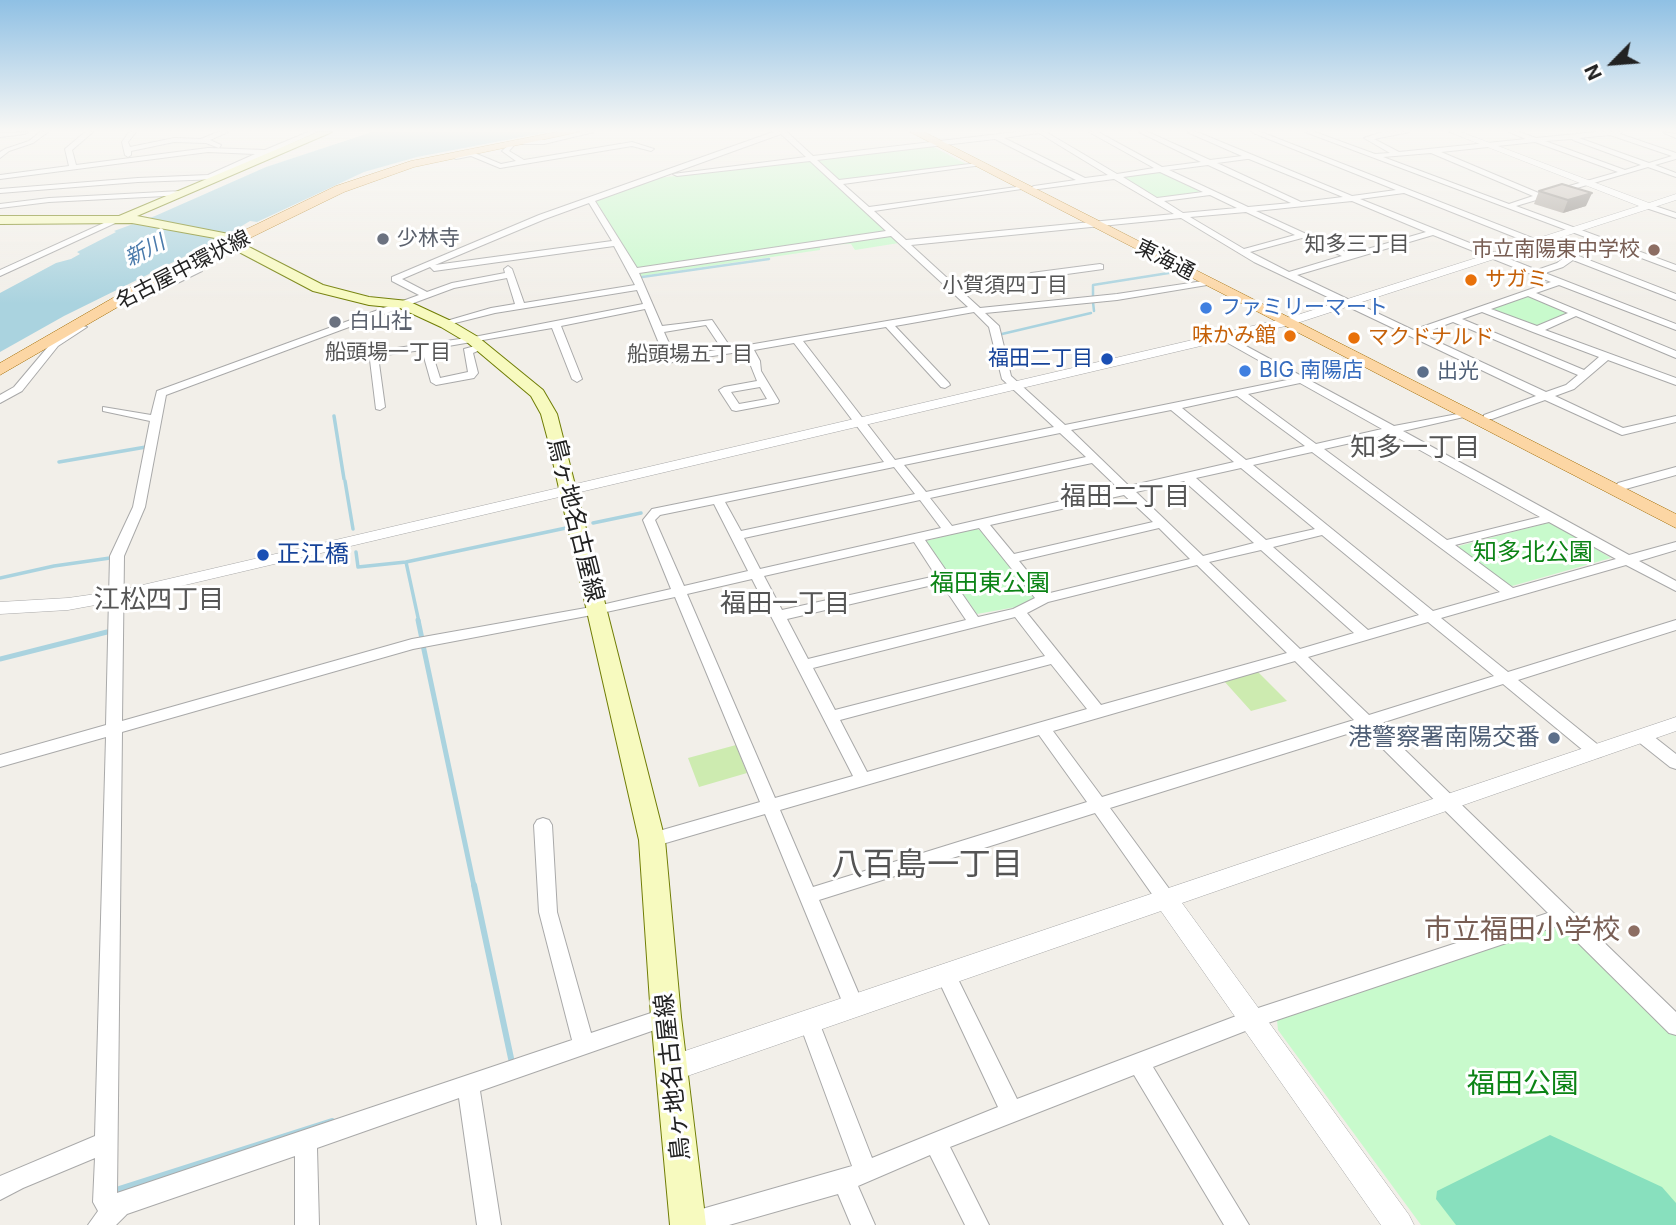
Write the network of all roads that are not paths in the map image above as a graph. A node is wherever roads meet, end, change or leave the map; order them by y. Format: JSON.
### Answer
{"nodes":[{"id":1,"x":21,"y":189,"type":"edge"},
{"id":2,"x":142,"y":189,"type":"edge"},
{"id":3,"x":189,"y":189,"type":"edge"},
{"id":4,"x":340,"y":189,"type":"edge"},
{"id":5,"x":617,"y":189,"type":"edge"},
{"id":6,"x":846,"y":189,"type":"edge"},
{"id":7,"x":1020,"y":189,"type":"edge"},
{"id":8,"x":1031,"y":189,"type":"edge"},
{"id":9,"x":1139,"y":189,"type":"edge"},
{"id":10,"x":1205,"y":189,"type":"edge"},
{"id":11,"x":1265,"y":189,"type":"edge"},
{"id":12,"x":1329,"y":189,"type":"edge"},
{"id":13,"x":1402,"y":189,"type":"edge"},
{"id":14,"x":1429,"y":189,"type":"edge"},
{"id":15,"x":1462,"y":189,"type":"edge"},
{"id":16,"x":1522,"y":189,"type":"edge"},
{"id":17,"x":1568,"y":189,"type":"edge"},
{"id":18,"x":1605,"y":189,"type":"edge"},
{"id":19,"x":0,"y":191,"type":"edge"},
{"id":20,"x":1407,"y":191,"type":"junction"},
{"id":21,"x":1211,"y":192,"type":"junction"},
{"id":22,"x":181,"y":193,"type":"junction"},
{"id":23,"x":134,"y":196,"type":"junction"},
{"id":24,"x":1541,"y":197,"type":"junction"},
{"id":25,"x":1676,"y":197,"type":"edge"},
{"id":26,"x":590,"y":199,"type":"junction"},
{"id":27,"x":1353,"y":199,"type":"junction"},
{"id":28,"x":1157,"y":200,"type":"junction"},
{"id":29,"x":1301,"y":205,"type":"junction"},
{"id":30,"x":0,"y":206,"type":"edge"},
{"id":31,"x":1509,"y":206,"type":"junction"},
{"id":32,"x":1649,"y":206,"type":"junction"},
{"id":33,"x":867,"y":209,"type":"junction"},
{"id":34,"x":1249,"y":210,"type":"junction"},
{"id":35,"x":1184,"y":216,"type":"junction"},
{"id":36,"x":1676,"y":216,"type":"edge"},
{"id":37,"x":126,"y":219,"type":"junction"},
{"id":38,"x":0,"y":220,"type":"edge"},
{"id":39,"x":1099,"y":224,"type":"junction"},
{"id":40,"x":102,"y":227,"type":"junction"},
{"id":41,"x":1574,"y":230,"type":"junction"},
{"id":42,"x":1433,"y":232,"type":"junction"},
{"id":43,"x":892,"y":233,"type":"junction"},
{"id":44,"x":1303,"y":235,"type":"junction"},
{"id":45,"x":232,"y":238,"type":"junction"},
{"id":46,"x":1535,"y":242,"type":"junction"},
{"id":47,"x":616,"y":243,"type":"junction"},
{"id":48,"x":903,"y":243,"type":"junction"},
{"id":49,"x":1244,"y":251,"type":"junction"},
{"id":50,"x":1492,"y":256,"type":"junction"},
{"id":51,"x":1350,"y":257,"type":"junction"},
{"id":52,"x":1572,"y":257,"type":"junction"},
{"id":53,"x":505,"y":258,"type":"junction"},
{"id":54,"x":0,"y":263,"type":"edge"},
{"id":55,"x":427,"y":267,"type":"junction"},
{"id":56,"x":1100,"y":267,"type":"dead end"},
{"id":57,"x":1676,"y":268,"type":"edge"},
{"id":58,"x":634,"y":271,"type":"junction"},
{"id":59,"x":0,"y":273,"type":"edge"},
{"id":60,"x":1536,"y":273,"type":"junction"},
{"id":61,"x":510,"y":275,"type":"junction"},
{"id":62,"x":1288,"y":275,"type":"junction"},
{"id":63,"x":1031,"y":276,"type":"dead end"},
{"id":64,"x":1208,"y":282,"type":"junction"},
{"id":65,"x":1559,"y":282,"type":"junction"},
{"id":66,"x":452,"y":286,"type":"junction"},
{"id":67,"x":640,"y":287,"type":"junction"},
{"id":68,"x":1528,"y":293,"type":"junction"},
{"id":69,"x":426,"y":296,"type":"junction"},
{"id":70,"x":1676,"y":297,"type":"edge"},
{"id":71,"x":1346,"y":303,"type":"junction"},
{"id":72,"x":403,"y":304,"type":"junction"},
{"id":73,"x":523,"y":305,"type":"junction"},
{"id":74,"x":647,"y":306,"type":"junction"},
{"id":75,"x":1482,"y":309,"type":"junction"},
{"id":76,"x":977,"y":310,"type":"junction"},
{"id":77,"x":1576,"y":313,"type":"junction"},
{"id":78,"x":1453,"y":319,"type":"junction"},
{"id":79,"x":1289,"y":321,"type":"junction"},
{"id":80,"x":83,"y":322,"type":"junction"},
{"id":81,"x":555,"y":323,"type":"junction"},
{"id":82,"x":446,"y":324,"type":"junction"},
{"id":83,"x":889,"y":325,"type":"junction"},
{"id":84,"x":535,"y":327,"type":"junction"},
{"id":85,"x":1676,"y":327,"type":"edge"},
{"id":86,"x":657,"y":330,"type":"junction"},
{"id":87,"x":1536,"y":330,"type":"junction"},
{"id":88,"x":1411,"y":334,"type":"junction"},
{"id":89,"x":1222,"y":336,"type":"junction"},
{"id":90,"x":797,"y":340,"type":"junction"},
{"id":91,"x":476,"y":342,"type":"junction"},
{"id":92,"x":426,"y":348,"type":"junction"},
{"id":93,"x":748,"y":348,"type":"junction"},
{"id":94,"x":729,"y":352,"type":"junction"},
{"id":95,"x":1676,"y":355,"type":"edge"},
{"id":96,"x":1605,"y":357,"type":"junction"},
{"id":97,"x":0,"y":370,"type":"edge"},
{"id":98,"x":1582,"y":373,"type":"junction"},
{"id":99,"x":577,"y":379,"type":"dead end"},
{"id":100,"x":1301,"y":380,"type":"junction"},
{"id":101,"x":1676,"y":382,"type":"edge"},
{"id":102,"x":763,"y":383,"type":"dead end"},
{"id":103,"x":945,"y":385,"type":"dead end"},
{"id":104,"x":1015,"y":386,"type":"junction"},
{"id":105,"x":1240,"y":393,"type":"junction"},
{"id":106,"x":1543,"y":396,"type":"junction"},
{"id":107,"x":0,"y":400,"type":"edge"},
{"id":108,"x":380,"y":407,"type":"dead end"},
{"id":109,"x":1174,"y":407,"type":"junction"},
{"id":110,"x":107,"y":410,"type":"dead end"},
{"id":111,"x":1464,"y":414,"type":"junction"},
{"id":112,"x":1488,"y":417,"type":"junction"},
{"id":113,"x":157,"y":419,"type":"junction"},
{"id":114,"x":1676,"y":419,"type":"edge"},
{"id":115,"x":859,"y":422,"type":"junction"},
{"id":116,"x":1064,"y":430,"type":"junction"},
{"id":117,"x":1393,"y":431,"type":"junction"},
{"id":118,"x":1317,"y":449,"type":"junction"},
{"id":119,"x":1094,"y":459,"type":"junction"},
{"id":120,"x":895,"y":464,"type":"junction"},
{"id":121,"x":1245,"y":464,"type":"junction"},
{"id":122,"x":1676,"y":471,"type":"edge"},
{"id":123,"x":1187,"y":477,"type":"junction"},
{"id":124,"x":1622,"y":486,"type":"junction"},
{"id":125,"x":1126,"y":490,"type":"junction"},
{"id":126,"x":568,"y":491,"type":"junction"},
{"id":127,"x":923,"y":496,"type":"junction"},
{"id":128,"x":718,"y":500,"type":"junction"},
{"id":129,"x":1676,"y":514,"type":"edge"},
{"id":130,"x":1550,"y":517,"type":"junction"},
{"id":131,"x":981,"y":522,"type":"junction"},
{"id":132,"x":1676,"y":522,"type":"edge"},
{"id":133,"x":1162,"y":524,"type":"junction"},
{"id":134,"x":949,"y":530,"type":"junction"},
{"id":135,"x":1325,"y":530,"type":"junction"},
{"id":136,"x":737,"y":536,"type":"junction"},
{"id":137,"x":916,"y":537,"type":"junction"},
{"id":138,"x":1445,"y":544,"type":"junction"},
{"id":139,"x":1264,"y":545,"type":"junction"},
{"id":140,"x":1676,"y":546,"type":"edge"},
{"id":141,"x":1010,"y":559,"type":"junction"},
{"id":142,"x":1628,"y":560,"type":"junction"},
{"id":143,"x":1200,"y":561,"type":"junction"},
{"id":144,"x":756,"y":573,"type":"junction"},
{"id":145,"x":944,"y":578,"type":"junction"},
{"id":146,"x":1676,"y":587,"type":"edge"},
{"id":147,"x":678,"y":590,"type":"junction"},
{"id":148,"x":1511,"y":594,"type":"junction"},
{"id":149,"x":117,"y":596,"type":"junction"},
{"id":150,"x":1043,"y":599,"type":"junction"},
{"id":151,"x":0,"y":608,"type":"edge"},
{"id":152,"x":597,"y":610,"type":"junction"},
{"id":153,"x":1018,"y":612,"type":"junction"},
{"id":154,"x":778,"y":617,"type":"junction"},
{"id":155,"x":1431,"y":617,"type":"junction"},
{"id":156,"x":975,"y":622,"type":"junction"},
{"id":157,"x":1676,"y":625,"type":"edge"},
{"id":158,"x":1366,"y":636,"type":"junction"},
{"id":159,"x":1298,"y":655,"type":"junction"},
{"id":160,"x":1054,"y":658,"type":"junction"},
{"id":161,"x":803,"y":665,"type":"junction"},
{"id":162,"x":1507,"y":679,"type":"junction"},
{"id":163,"x":1098,"y":712,"type":"junction"},
{"id":164,"x":831,"y":717,"type":"junction"},
{"id":165,"x":1366,"y":722,"type":"junction"},
{"id":166,"x":1676,"y":724,"type":"edge"},
{"id":167,"x":1043,"y":728,"type":"junction"},
{"id":168,"x":113,"y":729,"type":"junction"},
{"id":169,"x":1642,"y":736,"type":"junction"},
{"id":170,"x":1596,"y":752,"type":"junction"},
{"id":171,"x":0,"y":761,"type":"edge"},
{"id":172,"x":1676,"y":763,"type":"edge"},
{"id":173,"x":863,"y":779,"type":"junction"},
{"id":174,"x":1448,"y":803,"type":"junction"},
{"id":175,"x":771,"y":806,"type":"junction"},
{"id":176,"x":1099,"y":806,"type":"junction"},
{"id":177,"x":543,"y":825,"type":"dead end"},
{"id":178,"x":652,"y":840,"type":"junction"},
{"id":179,"x":808,"y":896,"type":"junction"},
{"id":180,"x":1166,"y":899,"type":"junction"},
{"id":181,"x":1563,"y":916,"type":"junction"},
{"id":182,"x":946,"y":975,"type":"junction"},
{"id":183,"x":854,"y":1006,"type":"junction"},
{"id":184,"x":666,"y":1017,"type":"junction"},
{"id":185,"x":1252,"y":1019,"type":"junction"},
{"id":186,"x":808,"y":1022,"type":"junction"},
{"id":187,"x":1676,"y":1026,"type":"edge"},
{"id":188,"x":584,"y":1045,"type":"junction"},
{"id":189,"x":1139,"y":1063,"type":"junction"},
{"id":190,"x":673,"y":1068,"type":"junction"},
{"id":191,"x":468,"y":1086,"type":"junction"},
{"id":192,"x":1012,"y":1112,"type":"junction"},
{"id":193,"x":306,"y":1141,"type":"junction"},
{"id":194,"x":935,"y":1142,"type":"junction"},
{"id":195,"x":105,"y":1143,"type":"junction"},
{"id":196,"x":855,"y":1176,"type":"junction"},
{"id":197,"x":0,"y":1189,"type":"edge"},
{"id":198,"x":118,"y":1215,"type":"edge"},
{"id":199,"x":100,"y":1225,"type":"edge"},
{"id":200,"x":307,"y":1225,"type":"edge"},
{"id":201,"x":489,"y":1225,"type":"edge"},
{"id":202,"x":688,"y":1225,"type":"edge"},
{"id":203,"x":863,"y":1225,"type":"edge"},
{"id":204,"x":978,"y":1225,"type":"edge"},
{"id":205,"x":1237,"y":1225,"type":"edge"},
{"id":206,"x":1399,"y":1225,"type":"edge"}],
"edges":[{"from":1,"to":19,"type":"street"},
{"from":2,"to":23,"type":"street"},
{"from":3,"to":22,"type":"main road"},
{"from":4,"to":45,"type":"main road","name":"名古屋中環状線"},
{"from":5,"to":26,"type":"street"},
{"from":6,"to":33,"type":"street"},
{"from":7,"to":33,"type":"street"},
{"from":8,"to":39,"type":"main road","name":"東海通"},
{"from":9,"to":28,"type":"street"},
{"from":10,"to":21,"type":"street"},
{"from":11,"to":29,"type":"street"},
{"from":12,"to":27,"type":"street"},
{"from":13,"to":20,"type":"street"},
{"from":14,"to":20,"type":"street"},
{"from":15,"to":31,"type":"street"},
{"from":16,"to":24,"type":"street"},
{"from":17,"to":24,"type":"street"},
{"from":18,"to":32,"type":"street"},
{"from":20,"to":27,"type":"street"},
{"from":20,"to":46,"type":"street"},
{"from":21,"to":28,"type":"street"},
{"from":21,"to":34,"type":"street"},
{"from":22,"to":23,"type":"street"},
{"from":22,"to":37,"type":"main road"},
{"from":23,"to":30,"type":"street"},
{"from":24,"to":31,"type":"street"},
{"from":25,"to":32,"type":"street"},
{"from":26,"to":47,"type":"street"},
{"from":26,"to":55,"type":"street"},
{"from":27,"to":29,"type":"street"},
{"from":27,"to":42,"type":"street"},
{"from":28,"to":35,"type":"street"},
{"from":29,"to":34,"type":"street"},
{"from":31,"to":41,"type":"street"},
{"from":32,"to":36,"type":"street"},
{"from":32,"to":41,"type":"street"},
{"from":33,"to":43,"type":"street"},
{"from":34,"to":35,"type":"street"},
{"from":34,"to":44,"type":"street"},
{"from":35,"to":39,"type":"street"},
{"from":35,"to":49,"type":"street"},
{"from":37,"to":38,"type":"main road","name":"鳥ヶ地名古屋線"},
{"from":37,"to":40,"type":"street"},
{"from":37,"to":45,"type":"main road","name":"鳥ヶ地名古屋線"},
{"from":39,"to":48,"type":"street"},
{"from":39,"to":64,"type":"main road","name":"東海通"},
{"from":39,"to":79,"type":"main road","name":"東海通"},
{"from":40,"to":54,"type":"street"},
{"from":40,"to":59,"type":"street"},
{"from":41,"to":46,"type":"street"},
{"from":41,"to":57,"type":"street"},
{"from":42,"to":50,"type":"street"},
{"from":42,"to":51,"type":"street"},
{"from":43,"to":48,"type":"street"},
{"from":43,"to":58,"type":"street"},
{"from":44,"to":49,"type":"street"},
{"from":44,"to":51,"type":"street"},
{"from":45,"to":72,"type":"main road","name":"鳥ヶ地名古屋線"},
{"from":45,"to":80,"type":"main road","name":"名古屋中環状線"},
{"from":46,"to":50,"type":"street"},
{"from":46,"to":52,"type":"street"},
{"from":47,"to":53,"type":"street"},
{"from":47,"to":58,"type":"street"},
{"from":48,"to":76,"type":"street"},
{"from":49,"to":62,"type":"street"},
{"from":50,"to":60,"type":"street"},
{"from":50,"to":71,"type":"street"},
{"from":51,"to":62,"type":"street"},
{"from":52,"to":60,"type":"street"},
{"from":52,"to":70,"type":"street"},
{"from":53,"to":55,"type":"street"},
{"from":53,"to":61,"type":"street"},
{"from":55,"to":66,"type":"street"},
{"from":55,"to":69,"type":"street"},
{"from":56,"to":63,"type":"street"},
{"from":58,"to":67,"type":"street"},
{"from":60,"to":65,"type":"street"},
{"from":61,"to":66,"type":"street"},
{"from":61,"to":73,"type":"street"},
{"from":62,"to":71,"type":"street"},
{"from":64,"to":76,"type":"street"},
{"from":64,"to":79,"type":"main road","name":"東海通"},
{"from":65,"to":68,"type":"street"},
{"from":65,"to":85,"type":"street"},
{"from":66,"to":69,"type":"street"},
{"from":67,"to":73,"type":"street"},
{"from":67,"to":74,"type":"street"},
{"from":68,"to":75,"type":"street"},
{"from":68,"to":77,"type":"street"},
{"from":69,"to":72,"type":"street"},
{"from":71,"to":79,"type":"street"},
{"from":71,"to":88,"type":"street"},
{"from":72,"to":82,"type":"main road","name":"鳥ヶ地名古屋線"},
{"from":72,"to":113,"type":"street"},
{"from":73,"to":82,"type":"street"},
{"from":73,"to":84,"type":"street"},
{"from":74,"to":81,"type":"street"},
{"from":74,"to":86,"type":"street"},
{"from":75,"to":78,"type":"street"},
{"from":75,"to":87,"type":"street"},
{"from":76,"to":83,"type":"street"},
{"from":76,"to":104,"type":"street"},
{"from":77,"to":87,"type":"street"},
{"from":77,"to":95,"type":"street"},
{"from":78,"to":88,"type":"street"},
{"from":78,"to":98,"type":"street"},
{"from":79,"to":89,"type":"street"},
{"from":79,"to":111,"type":"main road","name":"東海通"},
{"from":79,"to":112,"type":"main road","name":"東海通"},
{"from":80,"to":97,"type":"main road","name":"名古屋中環状線"},
{"from":80,"to":107,"type":"street"},
{"from":81,"to":84,"type":"street"},
{"from":81,"to":99,"type":"street"},
{"from":82,"to":91,"type":"main road","name":"鳥ヶ地名古屋線"},
{"from":83,"to":90,"type":"street"},
{"from":83,"to":103,"type":"street"},
{"from":84,"to":91,"type":"street"},
{"from":86,"to":94,"type":"street"},
{"from":86,"to":94,"type":"street"},
{"from":87,"to":96,"type":"street"},
{"from":88,"to":106,"type":"street"},
{"from":89,"to":100,"type":"street"},
{"from":89,"to":104,"type":"street"},
{"from":90,"to":93,"type":"street"},
{"from":90,"to":115,"type":"street"},
{"from":91,"to":92,"type":"street"},
{"from":91,"to":92,"type":"street"},
{"from":91,"to":126,"type":"main road","name":"鳥ヶ地名古屋線"},
{"from":92,"to":108,"type":"street"},
{"from":93,"to":94,"type":"street"},
{"from":93,"to":102,"type":"street"},
{"from":96,"to":98,"type":"street"},
{"from":96,"to":101,"type":"street"},
{"from":98,"to":106,"type":"street"},
{"from":100,"to":105,"type":"street"},
{"from":100,"to":117,"type":"street"},
{"from":104,"to":115,"type":"street"},
{"from":104,"to":116,"type":"street"},
{"from":105,"to":109,"type":"street"},
{"from":105,"to":118,"type":"street"},
{"from":106,"to":112,"type":"street"},
{"from":106,"to":114,"type":"street"},
{"from":109,"to":116,"type":"street"},
{"from":109,"to":121,"type":"street"},
{"from":110,"to":113,"type":"street"},
{"from":111,"to":117,"type":"street"},
{"from":111,"to":132,"type":"main road","name":"東海通"},
{"from":112,"to":124,"type":"main road","name":"東海通"},
{"from":113,"to":149,"type":"street"},
{"from":115,"to":120,"type":"street"},
{"from":115,"to":126,"type":"street"},
{"from":116,"to":119,"type":"street"},
{"from":116,"to":120,"type":"street"},
{"from":117,"to":118,"type":"street"},
{"from":117,"to":130,"type":"street"},
{"from":118,"to":121,"type":"street"},
{"from":118,"to":138,"type":"street"},
{"from":119,"to":125,"type":"street"},
{"from":119,"to":127,"type":"street"},
{"from":120,"to":127,"type":"street"},
{"from":120,"to":128,"type":"street"},
{"from":121,"to":123,"type":"street"},
{"from":121,"to":135,"type":"street"},
{"from":122,"to":124,"type":"street"},
{"from":123,"to":125,"type":"street"},
{"from":123,"to":139,"type":"street"},
{"from":124,"to":129,"type":"main road","name":"東海通"},
{"from":125,"to":131,"type":"street"},
{"from":125,"to":133,"type":"street"},
{"from":126,"to":149,"type":"street"},
{"from":126,"to":152,"type":"main road","name":"鳥ヶ地名古屋線"},
{"from":127,"to":134,"type":"street"},
{"from":127,"to":136,"type":"street"},
{"from":128,"to":136,"type":"street"},
{"from":128,"to":147,"type":"street"},
{"from":130,"to":138,"type":"street"},
{"from":130,"to":142,"type":"street"},
{"from":131,"to":134,"type":"street"},
{"from":131,"to":141,"type":"street"},
{"from":133,"to":141,"type":"street"},
{"from":133,"to":143,"type":"street"},
{"from":134,"to":137,"type":"street"},
{"from":135,"to":139,"type":"street"},
{"from":135,"to":155,"type":"street"},
{"from":136,"to":144,"type":"street"},
{"from":137,"to":144,"type":"street"},
{"from":137,"to":145,"type":"street"},
{"from":138,"to":148,"type":"street"},
{"from":139,"to":143,"type":"street"},
{"from":139,"to":158,"type":"street"},
{"from":140,"to":142,"type":"street"},
{"from":141,"to":150,"type":"street"},
{"from":142,"to":146,"type":"street"},
{"from":142,"to":148,"type":"street"},
{"from":143,"to":150,"type":"street"},
{"from":143,"to":159,"type":"street"},
{"from":144,"to":147,"type":"street"},
{"from":144,"to":154,"type":"street"},
{"from":145,"to":154,"type":"street"},
{"from":145,"to":156,"type":"street"},
{"from":147,"to":152,"type":"street"},
{"from":147,"to":175,"type":"street"},
{"from":148,"to":155,"type":"street"},
{"from":149,"to":151,"type":"street"},
{"from":149,"to":168,"type":"street"},
{"from":150,"to":153,"type":"street"},
{"from":152,"to":168,"type":"street"},
{"from":152,"to":178,"type":"main road","name":"鳥ヶ地名古屋線"},
{"from":153,"to":156,"type":"street"},
{"from":153,"to":160,"type":"street"},
{"from":154,"to":161,"type":"street"},
{"from":155,"to":158,"type":"street"},
{"from":155,"to":162,"type":"street"},
{"from":156,"to":161,"type":"street"},
{"from":157,"to":162,"type":"street"},
{"from":158,"to":159,"type":"street"},
{"from":159,"to":163,"type":"street"},
{"from":159,"to":165,"type":"street"},
{"from":160,"to":163,"type":"street"},
{"from":160,"to":164,"type":"street"},
{"from":161,"to":164,"type":"street"},
{"from":162,"to":165,"type":"street"},
{"from":162,"to":170,"type":"street"},
{"from":163,"to":167,"type":"street"},
{"from":164,"to":173,"type":"street"},
{"from":165,"to":174,"type":"street"},
{"from":165,"to":176,"type":"street"},
{"from":166,"to":169,"type":"street"},
{"from":167,"to":173,"type":"street"},
{"from":167,"to":176,"type":"street"},
{"from":168,"to":171,"type":"street"},
{"from":168,"to":195,"type":"street"},
{"from":169,"to":170,"type":"street"},
{"from":169,"to":172,"type":"street"},
{"from":170,"to":174,"type":"street"},
{"from":173,"to":175,"type":"street"},
{"from":174,"to":180,"type":"street"},
{"from":174,"to":181,"type":"street"},
{"from":175,"to":178,"type":"street"},
{"from":175,"to":179,"type":"street"},
{"from":176,"to":179,"type":"street"},
{"from":176,"to":180,"type":"street"},
{"from":177,"to":188,"type":"street"},
{"from":178,"to":184,"type":"main road","name":"鳥ヶ地名古屋線"},
{"from":179,"to":183,"type":"street"},
{"from":180,"to":182,"type":"street"},
{"from":180,"to":185,"type":"street"},
{"from":181,"to":185,"type":"street"},
{"from":181,"to":187,"type":"street"},
{"from":182,"to":183,"type":"street"},
{"from":182,"to":192,"type":"street"},
{"from":183,"to":186,"type":"street"},
{"from":184,"to":188,"type":"street"},
{"from":184,"to":190,"type":"main road","name":"鳥ヶ地名古屋線"},
{"from":185,"to":189,"type":"street"},
{"from":185,"to":206,"type":"street"},
{"from":186,"to":190,"type":"street"},
{"from":186,"to":196,"type":"street"},
{"from":188,"to":191,"type":"street"},
{"from":189,"to":192,"type":"street"},
{"from":189,"to":205,"type":"street"},
{"from":190,"to":202,"type":"main road","name":"鳥ヶ地名古屋線"},
{"from":191,"to":193,"type":"street"},
{"from":191,"to":201,"type":"street"},
{"from":192,"to":194,"type":"street"},
{"from":193,"to":198,"type":"street"},
{"from":193,"to":200,"type":"street"},
{"from":194,"to":196,"type":"street"},
{"from":194,"to":204,"type":"street"},
{"from":195,"to":197,"type":"street"},
{"from":195,"to":198,"type":"street"},
{"from":196,"to":202,"type":"street"},
{"from":196,"to":203,"type":"street"},
{"from":198,"to":199,"type":"street"}]}
